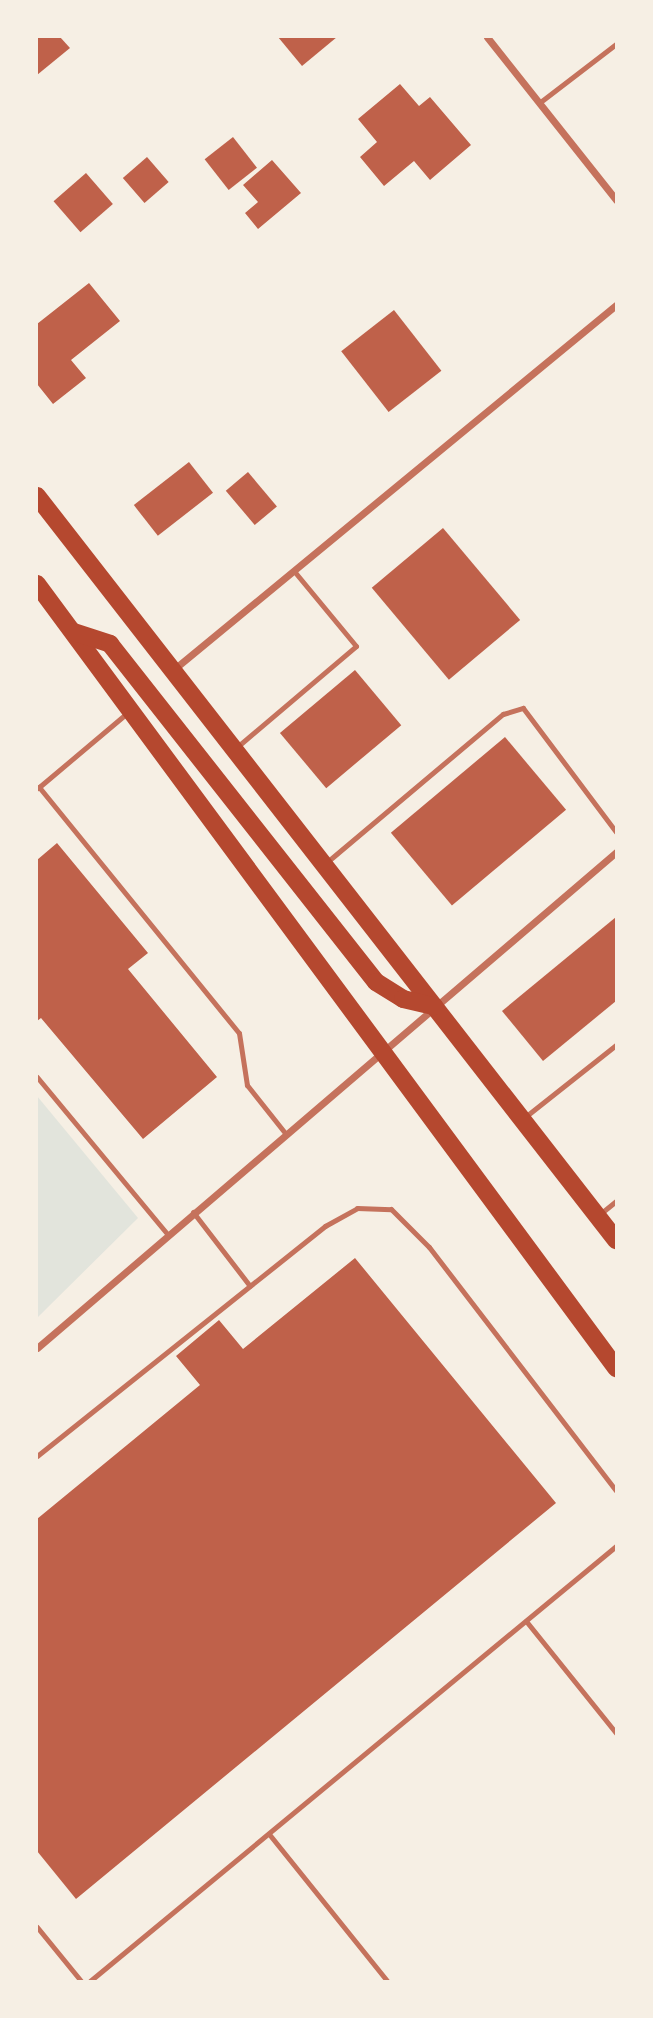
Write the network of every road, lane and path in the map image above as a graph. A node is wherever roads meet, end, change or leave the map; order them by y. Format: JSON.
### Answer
{"nodes":[{"id":1,"x":487,"y":37,"type":"edge"},
{"id":2,"x":616,"y":44,"type":"edge"},
{"id":3,"x":539,"y":103,"type":"junction"},
{"id":4,"x":616,"y":200,"type":"edge"},
{"id":5,"x":616,"y":305,"type":"edge"},
{"id":6,"x":37,"y":496,"type":"edge"},
{"id":7,"x":294,"y":571,"type":"junction"},
{"id":8,"x":37,"y":584,"type":"edge"},
{"id":9,"x":74,"y":632,"type":"junction"},
{"id":10,"x":173,"y":671,"type":"junction"},
{"id":11,"x":132,"y":709,"type":"junction"},
{"id":12,"x":235,"y":749,"type":"junction"},
{"id":13,"x":38,"y":788,"type":"edge"},
{"id":14,"x":616,"y":832,"type":"edge"},
{"id":15,"x":616,"y":852,"type":"edge"},
{"id":16,"x":325,"y":864,"type":"junction"},
{"id":17,"x":434,"y":1006,"type":"junction"},
{"id":18,"x":616,"y":1045,"type":"edge"},
{"id":19,"x":382,"y":1050,"type":"junction"},
{"id":20,"x":37,"y":1077,"type":"edge"},
{"id":21,"x":523,"y":1119,"type":"junction"},
{"id":22,"x":285,"y":1133,"type":"junction"},
{"id":23,"x":616,"y":1201,"type":"edge"},
{"id":24,"x":193,"y":1212,"type":"junction"},
{"id":25,"x":598,"y":1215,"type":"junction"},
{"id":26,"x":168,"y":1235,"type":"junction"},
{"id":27,"x":616,"y":1240,"type":"edge"},
{"id":28,"x":250,"y":1286,"type":"junction"},
{"id":29,"x":37,"y":1348,"type":"edge"},
{"id":30,"x":616,"y":1368,"type":"edge"},
{"id":31,"x":37,"y":1456,"type":"edge"},
{"id":32,"x":616,"y":1492,"type":"edge"},
{"id":33,"x":616,"y":1546,"type":"edge"},
{"id":34,"x":526,"y":1621,"type":"junction"},
{"id":35,"x":616,"y":1733,"type":"edge"},
{"id":36,"x":269,"y":1834,"type":"junction"},
{"id":37,"x":37,"y":1927,"type":"edge"},
{"id":38,"x":81,"y":1981,"type":"edge"},
{"id":39,"x":90,"y":1981,"type":"edge"},
{"id":40,"x":387,"y":1981,"type":"edge"}],
"edges":[{"from":1,"to":3,"type":"street"},
{"from":2,"to":3,"type":"lane"},
{"from":3,"to":4,"type":"street"},
{"from":5,"to":7,"type":"street"},
{"from":6,"to":10,"type":"main road"},
{"from":7,"to":10,"type":"street"},
{"from":7,"to":12,"type":"lane"},
{"from":8,"to":9,"type":"main road"},
{"from":9,"to":11,"type":"main road"},
{"from":9,"to":17,"type":"main road"},
{"from":10,"to":12,"type":"main road"},
{"from":11,"to":13,"type":"lane"},
{"from":11,"to":19,"type":"main road"},
{"from":12,"to":16,"type":"main road"},
{"from":13,"to":22,"type":"lane"},
{"from":14,"to":16,"type":"lane"},
{"from":15,"to":17,"type":"street"},
{"from":16,"to":17,"type":"main road"},
{"from":17,"to":19,"type":"street"},
{"from":17,"to":21,"type":"main road"},
{"from":18,"to":21,"type":"lane"},
{"from":19,"to":22,"type":"street"},
{"from":19,"to":30,"type":"main road"},
{"from":20,"to":26,"type":"lane"},
{"from":21,"to":25,"type":"main road"},
{"from":22,"to":24,"type":"street"},
{"from":23,"to":25,"type":"lane"},
{"from":24,"to":26,"type":"street"},
{"from":24,"to":28,"type":"lane"},
{"from":25,"to":27,"type":"main road"},
{"from":26,"to":29,"type":"street"},
{"from":28,"to":31,"type":"lane"},
{"from":28,"to":32,"type":"lane"},
{"from":33,"to":34,"type":"lane"},
{"from":34,"to":35,"type":"lane"},
{"from":34,"to":36,"type":"lane"},
{"from":36,"to":39,"type":"lane"},
{"from":36,"to":40,"type":"lane"},
{"from":37,"to":38,"type":"lane"}]}
